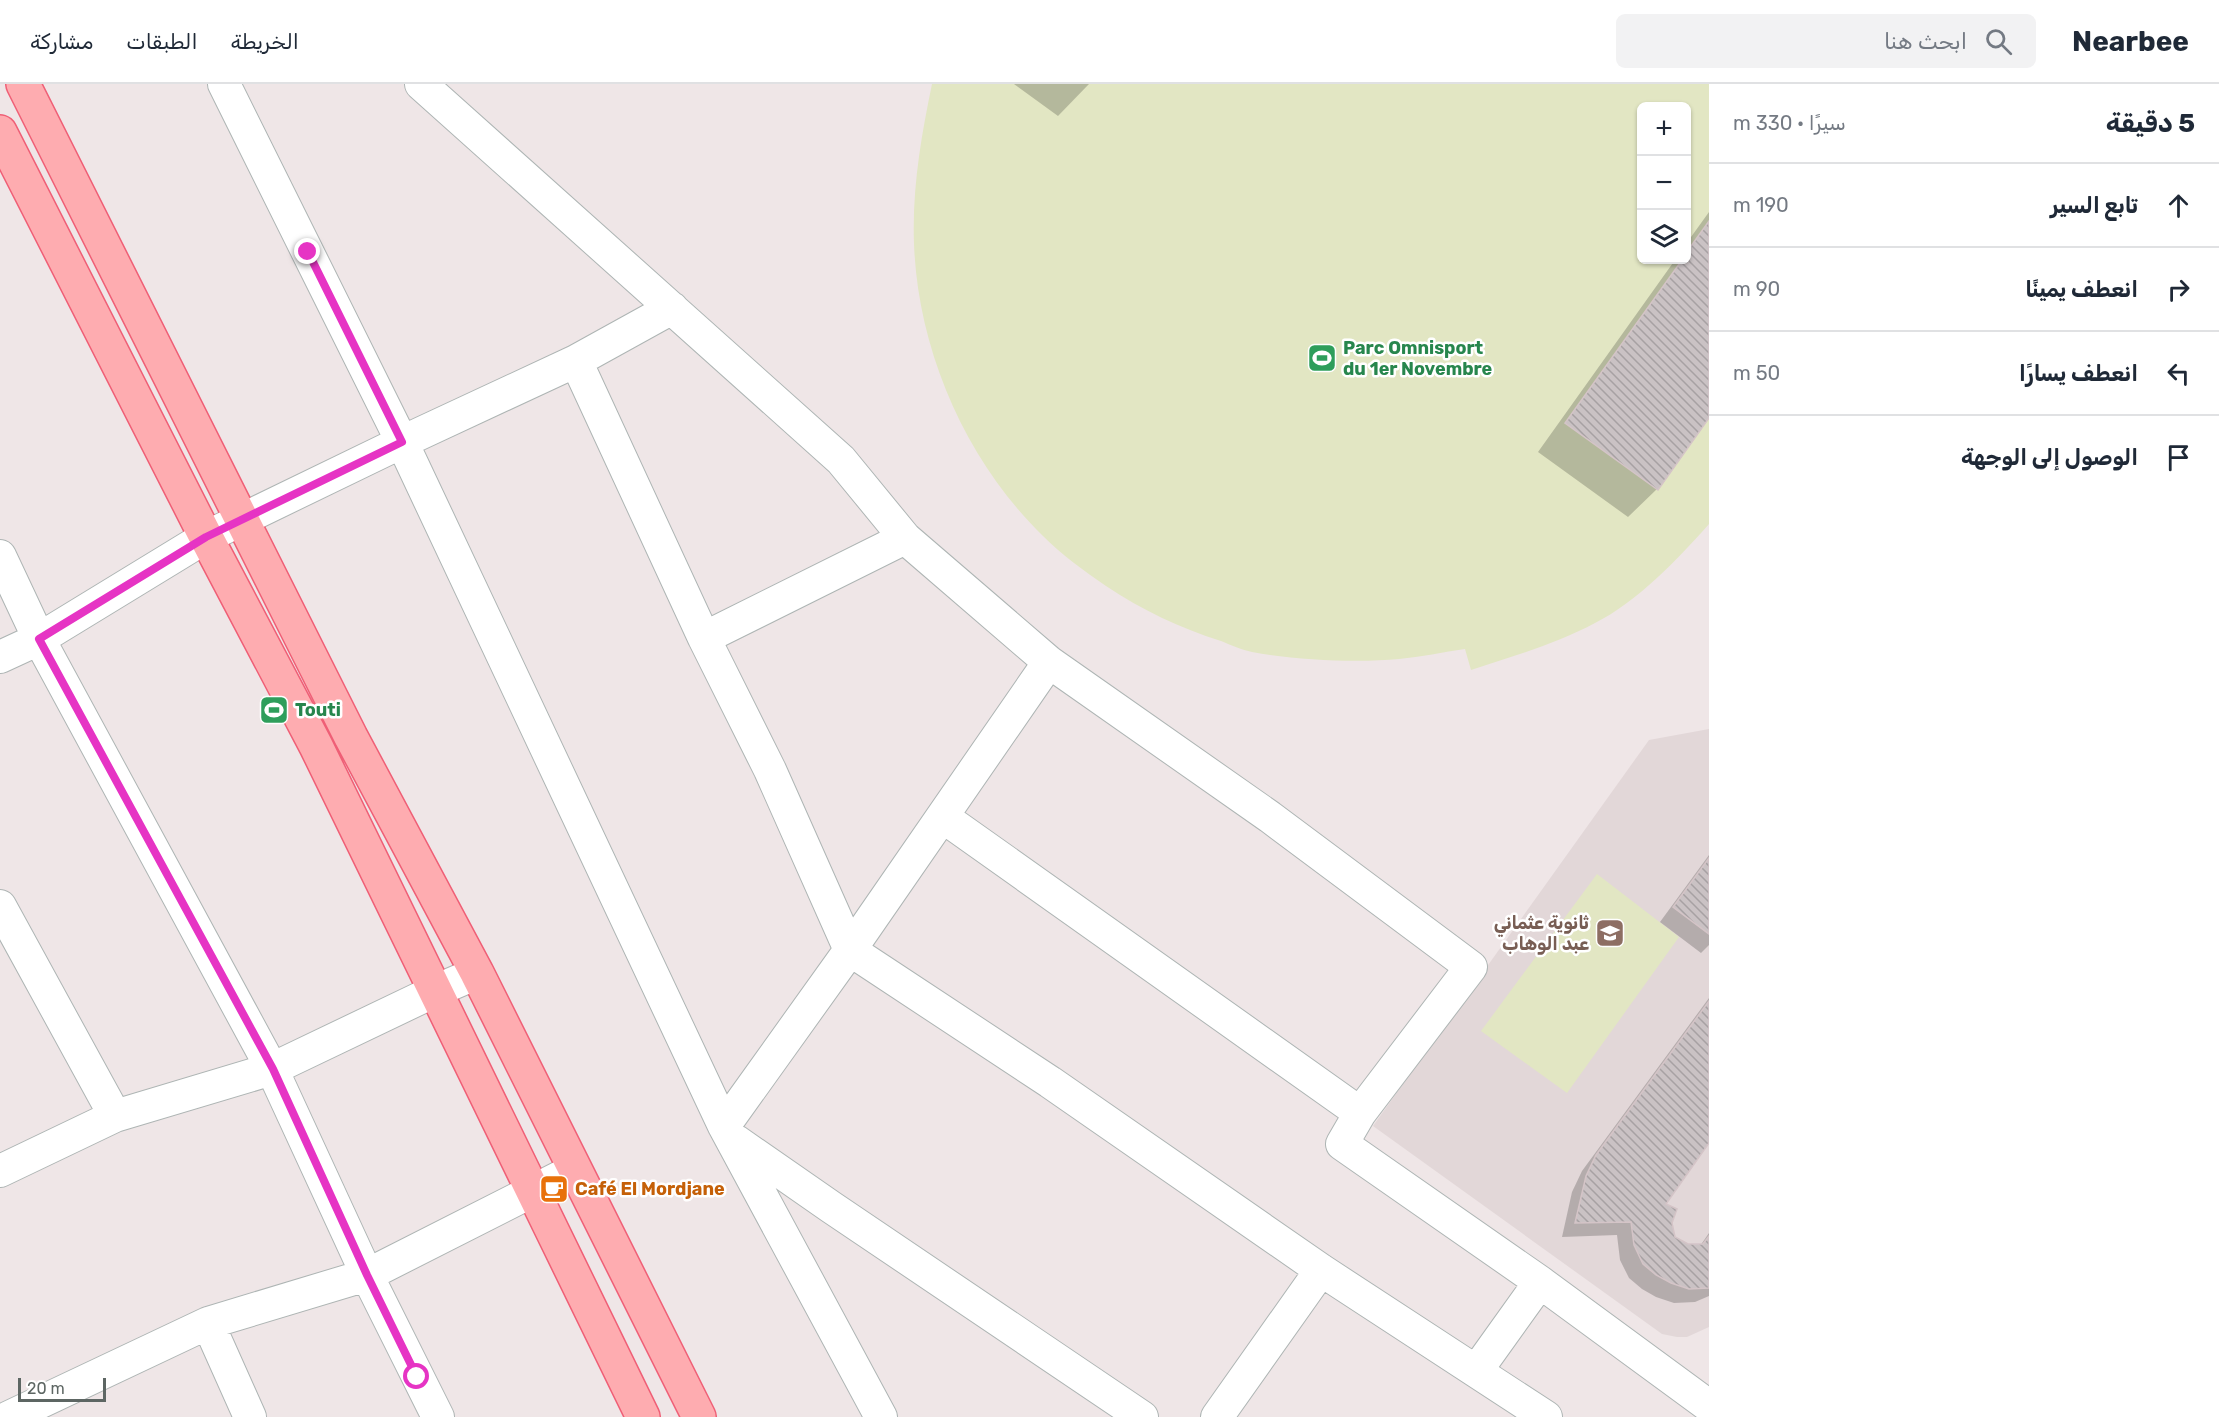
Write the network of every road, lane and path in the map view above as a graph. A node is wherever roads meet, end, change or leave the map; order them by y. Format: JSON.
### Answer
{"nodes":[{"id":1,"x":23,"y":84,"type":"edge"},
{"id":2,"x":224,"y":84,"type":"edge"},
{"id":3,"x":421,"y":84,"type":"edge"},
{"id":4,"x":0,"y":132,"type":"edge"},
{"id":5,"x":672,"y":308,"type":"junction"},
{"id":6,"x":576,"y":361,"type":"junction"},
{"id":7,"x":402,"y":442,"type":"junction"},
{"id":8,"x":241,"y":519,"type":"junction"},
{"id":9,"x":206,"y":537,"type":"junction"},
{"id":10,"x":905,"y":538,"type":"junction"},
{"id":11,"x":0,"y":556,"type":"edge"},
{"id":12,"x":704,"y":638,"type":"junction"},
{"id":13,"x":39,"y":639,"type":"junction"},
{"id":14,"x":0,"y":657,"type":"edge"},
{"id":15,"x":1049,"y":662,"type":"junction"},
{"id":16,"x":943,"y":817,"type":"junction"},
{"id":17,"x":0,"y":906,"type":"edge"},
{"id":18,"x":850,"y":950,"type":"junction"},
{"id":19,"x":477,"y":973,"type":"junction"},
{"id":20,"x":435,"y":991,"type":"junction"},
{"id":21,"x":273,"y":1069,"type":"junction"},
{"id":22,"x":1360,"y":1113,"type":"junction"},
{"id":23,"x":115,"y":1116,"type":"junction"},
{"id":24,"x":727,"y":1132,"type":"junction"},
{"id":25,"x":574,"y":1170,"type":"junction"},
{"id":26,"x":0,"y":1171,"type":"edge"},
{"id":27,"x":533,"y":1191,"type":"junction"},
{"id":28,"x":1321,"y":1270,"type":"junction"},
{"id":29,"x":367,"y":1275,"type":"junction"},
{"id":30,"x":1540,"y":1282,"type":"junction"},
{"id":31,"x":208,"y":1323,"type":"junction"},
{"id":32,"x":1477,"y":1370,"type":"junction"},
{"id":33,"x":0,"y":1403,"type":"edge"},
{"id":34,"x":1709,"y":1406,"type":"edge"},
{"id":35,"x":8,"y":1417,"type":"edge"},
{"id":36,"x":250,"y":1417,"type":"edge"},
{"id":37,"x":438,"y":1417,"type":"edge"},
{"id":38,"x":643,"y":1417,"type":"edge"},
{"id":39,"x":699,"y":1417,"type":"edge"},
{"id":40,"x":881,"y":1417,"type":"edge"},
{"id":41,"x":1142,"y":1417,"type":"edge"},
{"id":42,"x":1217,"y":1417,"type":"edge"},
{"id":43,"x":1546,"y":1417,"type":"edge"}],
"edges":[{"from":1,"to":8,"type":"main road"},
{"from":2,"to":7,"type":"street"},
{"from":3,"to":5,"type":"street"},
{"from":4,"to":9,"type":"main road"},
{"from":5,"to":6,"type":"street"},
{"from":5,"to":10,"type":"street"},
{"from":6,"to":7,"type":"street"},
{"from":6,"to":12,"type":"street"},
{"from":7,"to":8,"type":"street"},
{"from":7,"to":24,"type":"street"},
{"from":8,"to":9,"type":"street"},
{"from":8,"to":19,"type":"main road"},
{"from":9,"to":13,"type":"street"},
{"from":9,"to":20,"type":"main road"},
{"from":10,"to":12,"type":"street"},
{"from":10,"to":15,"type":"street"},
{"from":11,"to":13,"type":"street"},
{"from":12,"to":18,"type":"street"},
{"from":13,"to":14,"type":"street"},
{"from":13,"to":21,"type":"street"},
{"from":15,"to":16,"type":"street"},
{"from":15,"to":22,"type":"street"},
{"from":16,"to":18,"type":"street"},
{"from":16,"to":22,"type":"street"},
{"from":17,"to":23,"type":"street"},
{"from":18,"to":24,"type":"street"},
{"from":18,"to":28,"type":"street"},
{"from":19,"to":20,"type":"street"},
{"from":19,"to":25,"type":"main road"},
{"from":20,"to":21,"type":"street"},
{"from":20,"to":27,"type":"main road"},
{"from":21,"to":23,"type":"street"},
{"from":21,"to":29,"type":"street"},
{"from":22,"to":30,"type":"street"},
{"from":23,"to":26,"type":"street"},
{"from":24,"to":40,"type":"street"},
{"from":24,"to":41,"type":"street"},
{"from":25,"to":27,"type":"street"},
{"from":25,"to":39,"type":"main road"},
{"from":27,"to":29,"type":"street"},
{"from":27,"to":38,"type":"main road"},
{"from":28,"to":32,"type":"street"},
{"from":28,"to":42,"type":"street"},
{"from":29,"to":31,"type":"street"},
{"from":29,"to":37,"type":"street"},
{"from":30,"to":32,"type":"street"},
{"from":30,"to":34,"type":"street"},
{"from":31,"to":35,"type":"street"},
{"from":31,"to":36,"type":"street"},
{"from":32,"to":43,"type":"street"},
{"from":33,"to":35,"type":"street"}]}
